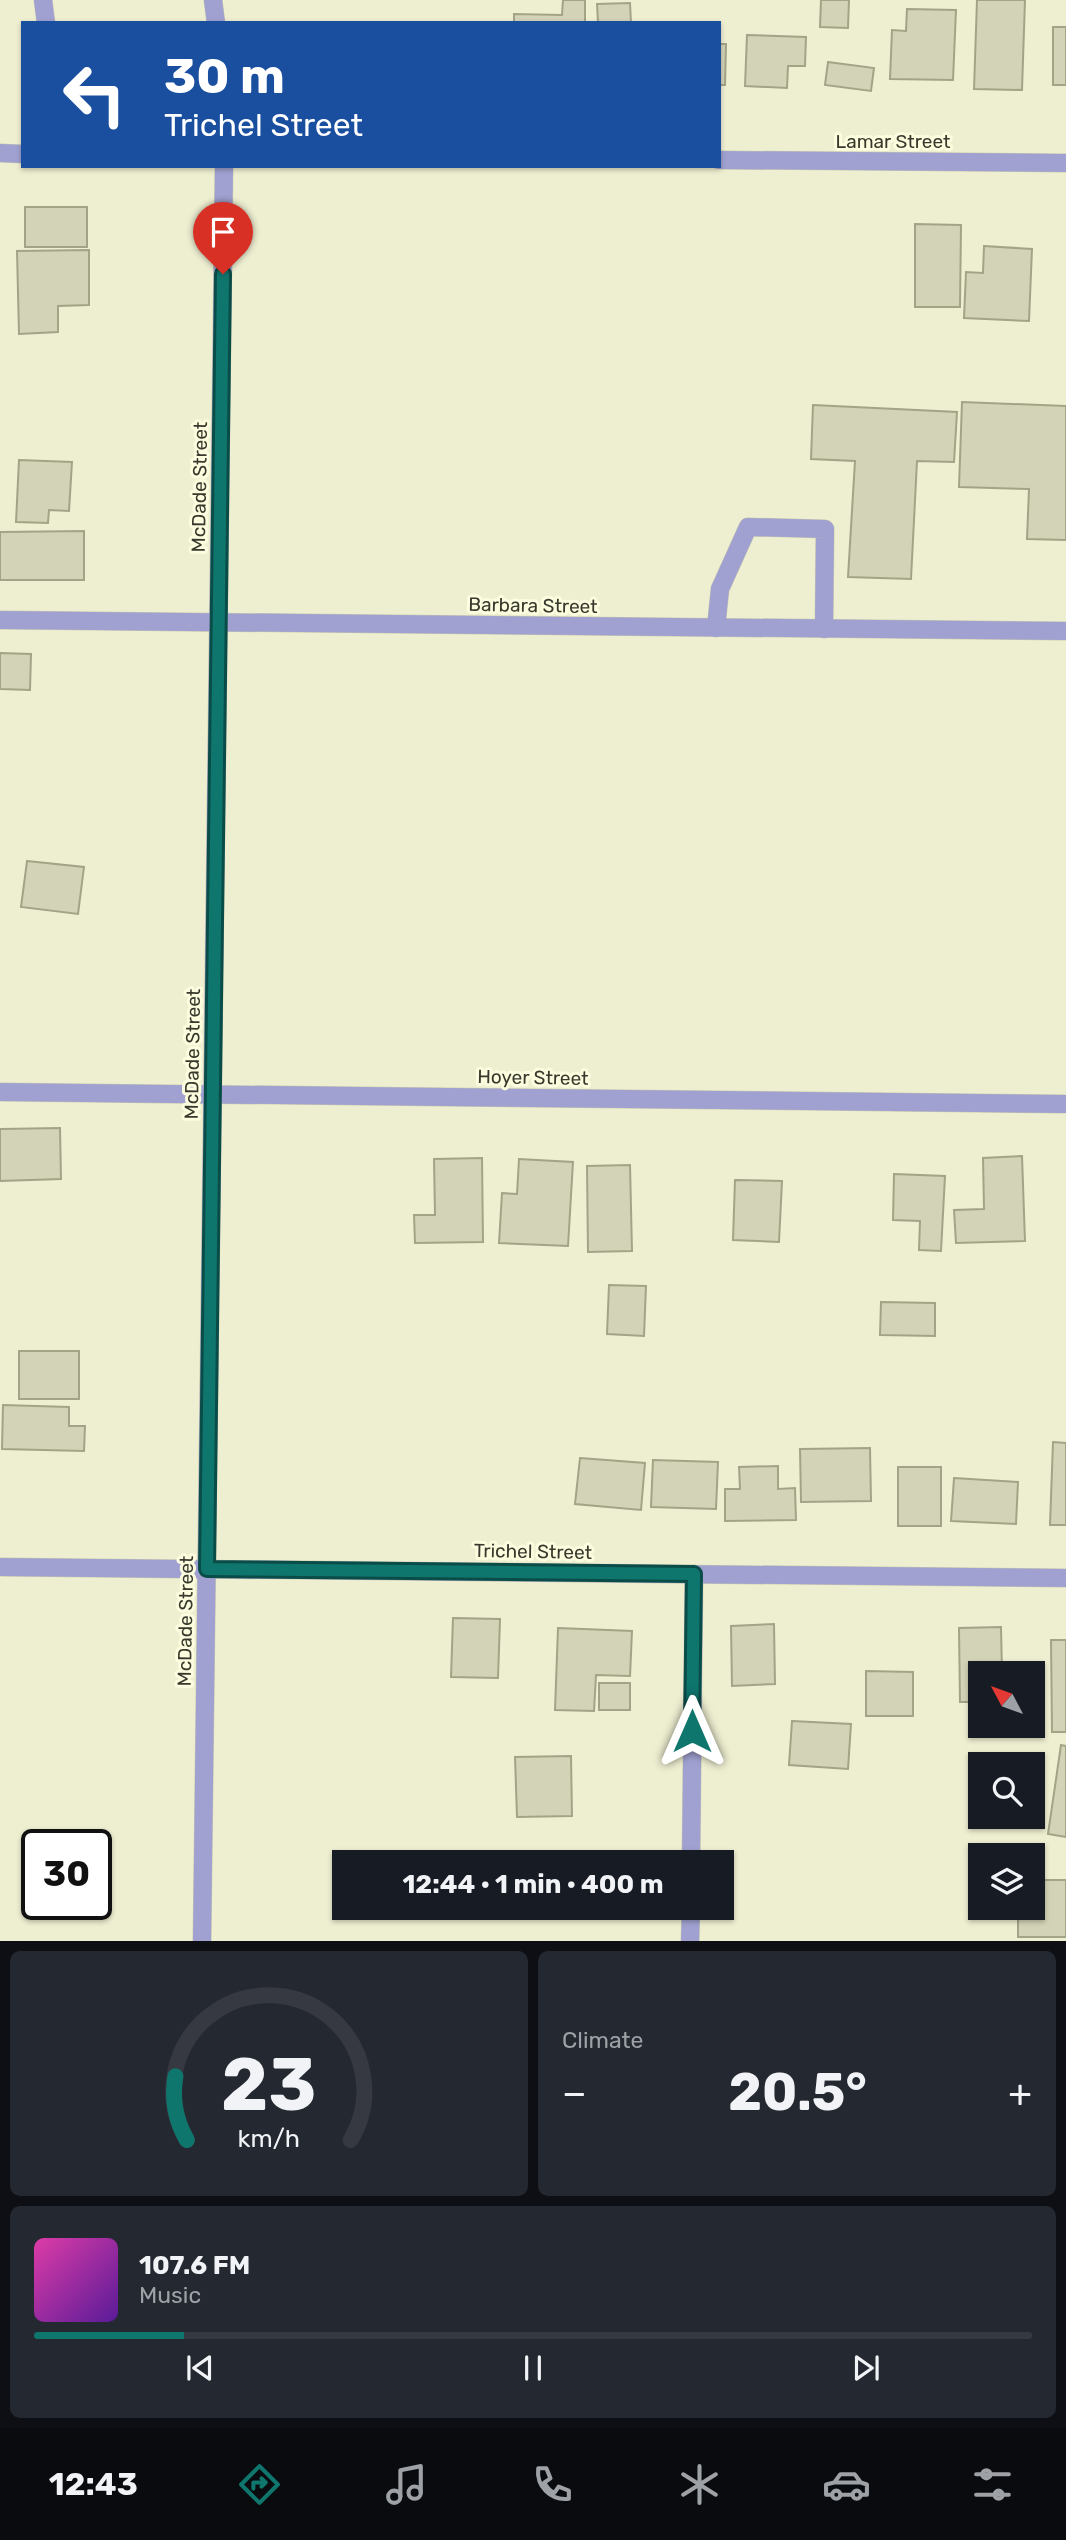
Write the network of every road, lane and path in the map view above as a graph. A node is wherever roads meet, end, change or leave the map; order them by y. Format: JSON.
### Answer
{"nodes":[{"id":1,"x":43,"y":0,"type":"edge"},
{"id":2,"x":213,"y":0,"type":"edge"},
{"id":3,"x":46,"y":21,"type":"edge"},
{"id":4,"x":216,"y":21,"type":"edge"},
{"id":5,"x":0,"y":153,"type":"edge"},
{"id":6,"x":21,"y":154,"type":"edge"},
{"id":7,"x":721,"y":160,"type":"edge"},
{"id":8,"x":1066,"y":163,"type":"edge"},
{"id":9,"x":224,"y":168,"type":"edge"},
{"id":10,"x":0,"y":620,"type":"edge"},
{"id":11,"x":218,"y":622,"type":"junction"},
{"id":12,"x":716,"y":628,"type":"junction"},
{"id":13,"x":824,"y":629,"type":"junction"},
{"id":14,"x":1066,"y":631,"type":"edge"},
{"id":15,"x":0,"y":1092,"type":"edge"},
{"id":16,"x":212,"y":1094,"type":"junction"},
{"id":17,"x":1066,"y":1104,"type":"edge"},
{"id":18,"x":0,"y":1567,"type":"edge"},
{"id":19,"x":207,"y":1569,"type":"junction"},
{"id":20,"x":694,"y":1574,"type":"junction"},
{"id":21,"x":1066,"y":1577,"type":"edge"},
{"id":22,"x":691,"y":1850,"type":"edge"},
{"id":23,"x":691,"y":1920,"type":"edge"},
{"id":24,"x":202,"y":1941,"type":"edge"},
{"id":25,"x":690,"y":1941,"type":"edge"}],
"edges":[{"from":1,"to":3,"type":"street"},
{"from":2,"to":4,"type":"street"},
{"from":5,"to":6,"type":"street"},
{"from":7,"to":8,"type":"street","name":"Lamar Street"},
{"from":9,"to":11,"type":"street","name":"McDade Street"},
{"from":10,"to":11,"type":"street","name":"Barbara Street"},
{"from":11,"to":12,"type":"street","name":"Barbara Street"},
{"from":11,"to":16,"type":"street","name":"McDade Street"},
{"from":12,"to":13,"type":"street","name":"Barbara Street"},
{"from":12,"to":13,"type":"street"},
{"from":13,"to":14,"type":"street","name":"Barbara Street"},
{"from":15,"to":16,"type":"street","name":"Hoyer Street"},
{"from":16,"to":17,"type":"street","name":"Hoyer Street"},
{"from":16,"to":19,"type":"street","name":"McDade Street"},
{"from":18,"to":19,"type":"street","name":"Trichel Street"},
{"from":19,"to":20,"type":"street","name":"Trichel Street"},
{"from":19,"to":24,"type":"street","name":"McDade Street"},
{"from":20,"to":21,"type":"street","name":"Trichel Street"},
{"from":20,"to":22,"type":"street"},
{"from":23,"to":25,"type":"street"}]}
